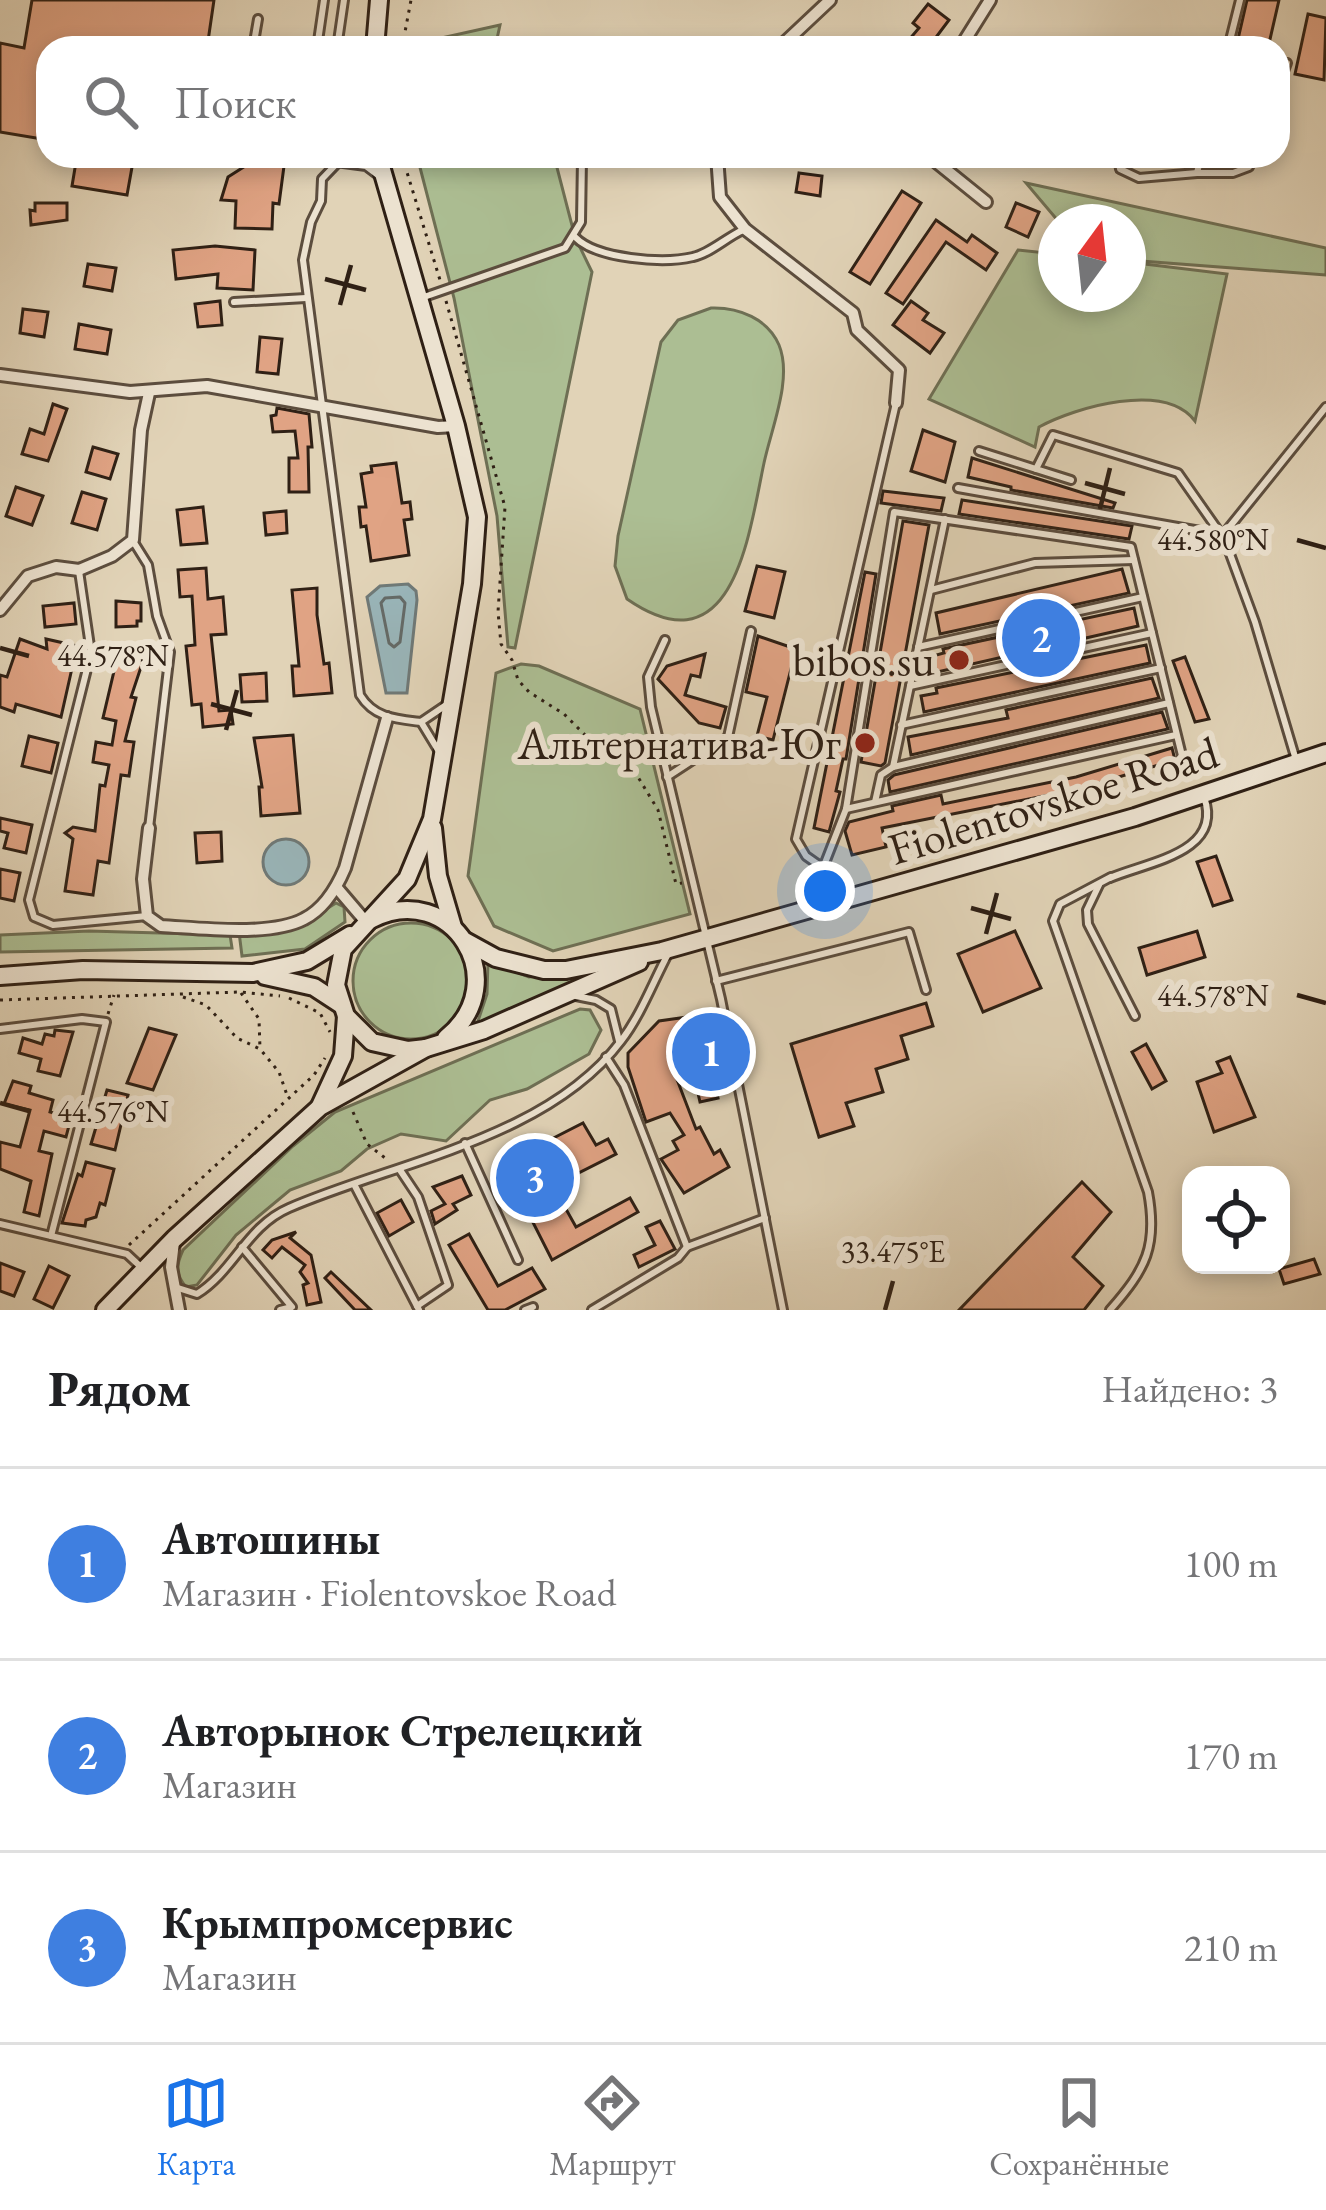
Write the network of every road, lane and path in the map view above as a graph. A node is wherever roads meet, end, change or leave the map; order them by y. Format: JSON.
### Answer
{"nodes":[{"id":1,"x":324,"y":0,"type":"edge"},
{"id":2,"x":344,"y":0,"type":"edge"},
{"id":3,"x":379,"y":0,"type":"edge"},
{"id":4,"x":411,"y":0,"type":"edge"},
{"id":5,"x":830,"y":0,"type":"edge"},
{"id":6,"x":990,"y":0,"type":"edge"},
{"id":7,"x":1240,"y":0,"type":"edge"},
{"id":8,"x":258,"y":19,"type":"dead end"},
{"id":9,"x":255,"y":36,"type":"edge"},
{"id":10,"x":319,"y":36,"type":"edge"},
{"id":11,"x":340,"y":36,"type":"edge"},
{"id":12,"x":376,"y":36,"type":"edge"},
{"id":13,"x":404,"y":36,"type":"edge"},
{"id":14,"x":792,"y":36,"type":"edge"},
{"id":15,"x":968,"y":36,"type":"edge"},
{"id":16,"x":1231,"y":36,"type":"edge"},
{"id":17,"x":328,"y":168,"type":"edge"},
{"id":18,"x":369,"y":168,"type":"edge"},
{"id":19,"x":382,"y":168,"type":"edge"},
{"id":20,"x":406,"y":168,"type":"edge"},
{"id":21,"x":582,"y":168,"type":"edge"},
{"id":22,"x":719,"y":168,"type":"edge"},
{"id":23,"x":944,"y":168,"type":"edge"},
{"id":24,"x":1120,"y":168,"type":"edge"},
{"id":25,"x":1198,"y":168,"type":"edge"},
{"id":26,"x":1245,"y":168,"type":"edge"},
{"id":27,"x":1197,"y":172,"type":"junction"},
{"id":28,"x":386,"y":181,"type":"junction"},
{"id":29,"x":986,"y":202,"type":"dead end"},
{"id":30,"x":745,"y":229,"type":"junction"},
{"id":31,"x":574,"y":237,"type":"junction"},
{"id":32,"x":443,"y":292,"type":"junction"},
{"id":33,"x":306,"y":298,"type":"junction"},
{"id":34,"x":421,"y":298,"type":"junction"},
{"id":35,"x":234,"y":302,"type":"dead end"},
{"id":36,"x":0,"y":375,"type":"edge"},
{"id":37,"x":149,"y":393,"type":"junction"},
{"id":38,"x":896,"y":403,"type":"joint"},
{"id":39,"x":322,"y":404,"type":"junction"},
{"id":40,"x":1326,"y":407,"type":"edge"},
{"id":41,"x":456,"y":426,"type":"junction"},
{"id":42,"x":979,"y":451,"type":"dead end"},
{"id":43,"x":1036,"y":469,"type":"junction"},
{"id":44,"x":1071,"y":480,"type":"dead end"},
{"id":45,"x":958,"y":488,"type":"dead end"},
{"id":46,"x":945,"y":520,"type":"junction"},
{"id":47,"x":1222,"y":534,"type":"junction"},
{"id":48,"x":133,"y":540,"type":"junction"},
{"id":49,"x":1134,"y":560,"type":"junction"},
{"id":50,"x":79,"y":569,"type":"junction"},
{"id":51,"x":930,"y":590,"type":"junction"},
{"id":52,"x":1143,"y":597,"type":"junction"},
{"id":53,"x":0,"y":610,"type":"edge"},
{"id":54,"x":751,"y":631,"type":"dead end"},
{"id":55,"x":1152,"y":633,"type":"junction"},
{"id":56,"x":664,"y":640,"type":"dead end"},
{"id":57,"x":918,"y":647,"type":"junction"},
{"id":58,"x":1161,"y":668,"type":"junction"},
{"id":59,"x":910,"y":686,"type":"junction"},
{"id":60,"x":452,"y":701,"type":"junction"},
{"id":61,"x":1169,"y":703,"type":"junction"},
{"id":62,"x":387,"y":718,"type":"junction"},
{"id":63,"x":421,"y":722,"type":"junction"},
{"id":64,"x":902,"y":725,"type":"junction"},
{"id":65,"x":1178,"y":735,"type":"junction"},
{"id":66,"x":1326,"y":753,"type":"edge"},
{"id":67,"x":442,"y":756,"type":"junction"},
{"id":68,"x":1297,"y":763,"type":"junction"},
{"id":69,"x":893,"y":767,"type":"junction"},
{"id":70,"x":1187,"y":776,"type":"dead end"},
{"id":71,"x":667,"y":777,"type":"junction"},
{"id":72,"x":1203,"y":794,"type":"junction"},
{"id":73,"x":875,"y":802,"type":"junction"},
{"id":74,"x":846,"y":809,"type":"junction"},
{"id":75,"x":432,"y":819,"type":"junction"},
{"id":76,"x":148,"y":828,"type":"joint"},
{"id":77,"x":1111,"y":877,"type":"junction"},
{"id":78,"x":691,"y":881,"type":"junction"},
{"id":79,"x":337,"y":888,"type":"junction"},
{"id":80,"x":147,"y":916,"type":"junction"},
{"id":81,"x":360,"y":928,"type":"junction"},
{"id":82,"x":459,"y":934,"type":"junction"},
{"id":83,"x":704,"y":940,"type":"junction"},
{"id":84,"x":666,"y":950,"type":"junction"},
{"id":85,"x":253,"y":973,"type":"junction"},
{"id":86,"x":0,"y":976,"type":"edge"},
{"id":87,"x":716,"y":981,"type":"junction"},
{"id":88,"x":926,"y":990,"type":"dead end"},
{"id":89,"x":240,"y":992,"type":"junction"},
{"id":90,"x":177,"y":994,"type":"junction"},
{"id":91,"x":114,"y":995,"type":"junction"},
{"id":92,"x":564,"y":997,"type":"junction"},
{"id":93,"x":0,"y":1000,"type":"edge"},
{"id":94,"x":343,"y":1010,"type":"junction"},
{"id":95,"x":1136,"y":1016,"type":"dead end"},
{"id":96,"x":106,"y":1022,"type":"junction"},
{"id":97,"x":0,"y":1029,"type":"edge"},
{"id":98,"x":434,"y":1044,"type":"junction"},
{"id":99,"x":619,"y":1044,"type":"junction"},
{"id":100,"x":260,"y":1048,"type":"junction"},
{"id":101,"x":606,"y":1057,"type":"junction"},
{"id":102,"x":288,"y":1099,"type":"junction"},
{"id":103,"x":320,"y":1107,"type":"junction"},
{"id":104,"x":353,"y":1112,"type":"dead end"},
{"id":105,"x":465,"y":1142,"type":"junction"},
{"id":106,"x":400,"y":1169,"type":"junction"},
{"id":107,"x":355,"y":1186,"type":"junction"},
{"id":108,"x":765,"y":1218,"type":"junction"},
{"id":109,"x":0,"y":1224,"type":"edge"},
{"id":110,"x":51,"y":1236,"type":"junction"},
{"id":111,"x":174,"y":1239,"type":"junction"},
{"id":112,"x":111,"y":1241,"type":"dead end"},
{"id":113,"x":242,"y":1247,"type":"junction"},
{"id":114,"x":687,"y":1247,"type":"junction"},
{"id":115,"x":518,"y":1260,"type":"dead end"},
{"id":116,"x":143,"y":1269,"type":"junction"},
{"id":117,"x":178,"y":1288,"type":"junction"},
{"id":118,"x":418,"y":1308,"type":"edge"},
{"id":119,"x":105,"y":1310,"type":"edge"},
{"id":120,"x":179,"y":1310,"type":"edge"},
{"id":121,"x":280,"y":1310,"type":"edge"},
{"id":122,"x":592,"y":1310,"type":"edge"},
{"id":123,"x":783,"y":1310,"type":"edge"},
{"id":124,"x":1110,"y":1310,"type":"edge"}],
"edges":[{"from":1,"to":10,"type":"lane"},
{"from":2,"to":11,"type":"lane"},
{"from":3,"to":12,"type":"main road"},
{"from":4,"to":13,"type":"path"},
{"from":5,"to":14,"type":"street"},
{"from":6,"to":15,"type":"street"},
{"from":7,"to":16,"type":"lane"},
{"from":8,"to":9,"type":"lane"},
{"from":17,"to":33,"type":"lane"},
{"from":18,"to":28,"type":"lane"},
{"from":19,"to":28,"type":"main road","name":"Fiolentovskoe Road"},
{"from":20,"to":32,"type":"path"},
{"from":21,"to":31,"type":"lane"},
{"from":22,"to":30,"type":"street"},
{"from":23,"to":29,"type":"street"},
{"from":24,"to":27,"type":"lane"},
{"from":25,"to":27,"type":"lane"},
{"from":26,"to":27,"type":"lane"},
{"from":28,"to":34,"type":"main road","name":"Fiolentovskoe Road"},
{"from":30,"to":31,"type":"lane"},
{"from":30,"to":38,"type":"street"},
{"from":31,"to":32,"type":"lane"},
{"from":32,"to":34,"type":"lane"},
{"from":32,"to":78,"type":"path"},
{"from":33,"to":35,"type":"lane"},
{"from":33,"to":39,"type":"lane"},
{"from":34,"to":41,"type":"main road","name":"Fiolentovskoe Road"},
{"from":36,"to":37,"type":"street"},
{"from":37,"to":39,"type":"street"},
{"from":37,"to":48,"type":"street"},
{"from":38,"to":74,"type":"lane"},
{"from":39,"to":41,"type":"street"},
{"from":39,"to":62,"type":"lane"},
{"from":40,"to":47,"type":"lane"},
{"from":41,"to":60,"type":"main road","name":"Fiolentovskoe Road"},
{"from":42,"to":43,"type":"lane"},
{"from":43,"to":44,"type":"lane"},
{"from":43,"to":47,"type":"lane"},
{"from":45,"to":47,"type":"lane"},
{"from":46,"to":49,"type":"lane"},
{"from":46,"to":51,"type":"lane"},
{"from":46,"to":74,"type":"lane"},
{"from":47,"to":68,"type":"lane"},
{"from":48,"to":50,"type":"street"},
{"from":48,"to":76,"type":"lane"},
{"from":49,"to":51,"type":"lane"},
{"from":49,"to":52,"type":"lane"},
{"from":50,"to":53,"type":"street"},
{"from":50,"to":80,"type":"lane"},
{"from":51,"to":57,"type":"lane"},
{"from":52,"to":55,"type":"lane"},
{"from":52,"to":57,"type":"lane"},
{"from":54,"to":71,"type":"lane"},
{"from":55,"to":58,"type":"lane"},
{"from":55,"to":59,"type":"lane"},
{"from":56,"to":71,"type":"lane"},
{"from":57,"to":59,"type":"lane"},
{"from":58,"to":61,"type":"lane"},
{"from":58,"to":64,"type":"lane"},
{"from":59,"to":64,"type":"lane"},
{"from":60,"to":63,"type":"lane"},
{"from":60,"to":67,"type":"main road","name":"Fiolentovskoe Road"},
{"from":61,"to":65,"type":"lane"},
{"from":61,"to":69,"type":"lane"},
{"from":62,"to":63,"type":"lane"},
{"from":62,"to":79,"type":"street"},
{"from":63,"to":67,"type":"lane"},
{"from":64,"to":69,"type":"lane"},
{"from":65,"to":70,"type":"lane"},
{"from":65,"to":73,"type":"lane"},
{"from":66,"to":68,"type":"main road","name":"Fiolentovskoe Road"},
{"from":67,"to":75,"type":"main road","name":"Fiolentovskoe Road"},
{"from":68,"to":72,"type":"main road","name":"Fiolentovskoe Road"},
{"from":69,"to":73,"type":"lane"},
{"from":71,"to":78,"type":"lane"},
{"from":72,"to":77,"type":"lane"},
{"from":72,"to":83,"type":"main road","name":"Fiolentovskoe Road"},
{"from":73,"to":74,"type":"lane"},
{"from":75,"to":81,"type":"main road","name":"Fiolentovskoe Road"},
{"from":75,"to":82,"type":"main road","name":"Fiolentovskoe Road"},
{"from":76,"to":80,"type":"street"},
{"from":77,"to":95,"type":"lane"},
{"from":77,"to":124,"type":"lane"},
{"from":78,"to":83,"type":"lane"},
{"from":79,"to":80,"type":"street"},
{"from":79,"to":81,"type":"street"},
{"from":81,"to":82,"type":"main road","name":"Fiolentovskoe Road"},
{"from":81,"to":85,"type":"main road"},
{"from":81,"to":94,"type":"main road","name":"Fiolentovskoe Road"},
{"from":82,"to":84,"type":"main road","name":"Fiolentovskoe Road"},
{"from":82,"to":98,"type":"main road","name":"Fiolentovskoe Road"},
{"from":83,"to":84,"type":"main road","name":"Fiolentovskoe Road"},
{"from":83,"to":87,"type":"lane"},
{"from":84,"to":92,"type":"main road","name":"Fiolentovskoe Road"},
{"from":84,"to":99,"type":"lane"},
{"from":85,"to":86,"type":"main road"},
{"from":85,"to":94,"type":"main road"},
{"from":87,"to":88,"type":"lane"},
{"from":87,"to":108,"type":"lane"},
{"from":89,"to":90,"type":"path"},
{"from":89,"to":100,"type":"path"},
{"from":89,"to":102,"type":"path"},
{"from":90,"to":91,"type":"path"},
{"from":90,"to":100,"type":"path"},
{"from":91,"to":93,"type":"path"},
{"from":91,"to":96,"type":"path"},
{"from":92,"to":98,"type":"main road","name":"Fiolentovskoe Road"},
{"from":92,"to":99,"type":"lane"},
{"from":94,"to":98,"type":"main road","name":"Fiolentovskoe Road"},
{"from":94,"to":103,"type":"main road","name":"Fiolentovskoe Road"},
{"from":96,"to":97,"type":"lane"},
{"from":96,"to":110,"type":"lane"},
{"from":98,"to":103,"type":"main road","name":"Fiolentovskoe Road"},
{"from":99,"to":101,"type":"lane"},
{"from":100,"to":102,"type":"path"},
{"from":101,"to":105,"type":"lane"},
{"from":101,"to":114,"type":"lane"},
{"from":102,"to":112,"type":"path"},
{"from":103,"to":111,"type":"main road","name":"Fiolentovskoe Road"},
{"from":104,"to":106,"type":"path"},
{"from":105,"to":106,"type":"lane"},
{"from":105,"to":115,"type":"lane"},
{"from":106,"to":107,"type":"lane"},
{"from":106,"to":118,"type":"lane"},
{"from":107,"to":113,"type":"lane"},
{"from":107,"to":118,"type":"lane"},
{"from":108,"to":114,"type":"lane"},
{"from":108,"to":123,"type":"lane"},
{"from":109,"to":110,"type":"lane"},
{"from":110,"to":116,"type":"lane"},
{"from":111,"to":116,"type":"main road","name":"Fiolentovskoe Road"},
{"from":111,"to":117,"type":"street"},
{"from":113,"to":117,"type":"lane"},
{"from":113,"to":121,"type":"lane"},
{"from":114,"to":122,"type":"lane"},
{"from":116,"to":119,"type":"main road","name":"Fiolentovskoe Road"},
{"from":117,"to":120,"type":"street"}]}
